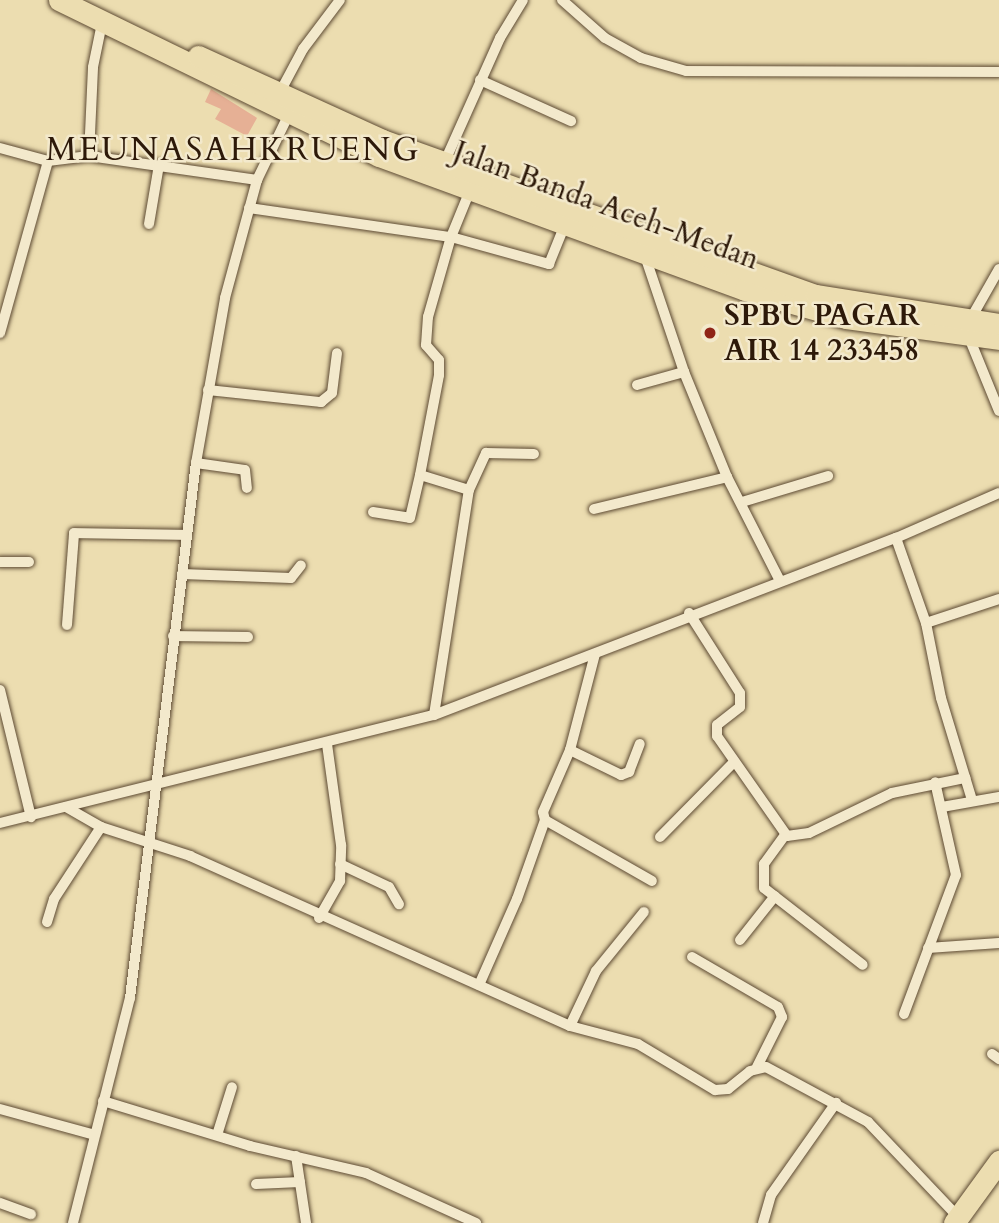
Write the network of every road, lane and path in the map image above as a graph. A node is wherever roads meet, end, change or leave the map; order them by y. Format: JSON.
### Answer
{"nodes":[{"id":1,"x":60,"y":0,"type":"edge"},
{"id":2,"x":87,"y":0,"type":"edge"},
{"id":3,"x":340,"y":0,"type":"edge"},
{"id":4,"x":523,"y":0,"type":"edge"},
{"id":5,"x":562,"y":0,"type":"edge"},
{"id":6,"x":102,"y":23,"type":"junction"},
{"id":7,"x":999,"y":72,"type":"edge"},
{"id":8,"x":480,"y":80,"type":"junction"},
{"id":9,"x":279,"y":94,"type":"junction"},
{"id":10,"x":288,"y":116,"type":"junction"},
{"id":11,"x":572,"y":121,"type":"dead end"},
{"id":12,"x":0,"y":148,"type":"edge"},
{"id":13,"x":89,"y":156,"type":"junction"},
{"id":14,"x":48,"y":160,"type":"junction"},
{"id":15,"x":444,"y":162,"type":"junction"},
{"id":16,"x":159,"y":165,"type":"junction"},
{"id":17,"x":257,"y":180,"type":"junction"},
{"id":18,"x":471,"y":187,"type":"junction"},
{"id":19,"x":249,"y":208,"type":"junction"},
{"id":20,"x":569,"y":213,"type":"junction"},
{"id":21,"x":149,"y":223,"type":"dead end"},
{"id":22,"x":451,"y":237,"type":"junction"},
{"id":23,"x":644,"y":251,"type":"junction"},
{"id":24,"x":999,"y":269,"type":"edge"},
{"id":25,"x":999,"y":324,"type":"edge"},
{"id":26,"x":969,"y":327,"type":"junction"},
{"id":27,"x":0,"y":333,"type":"edge"},
{"id":28,"x":999,"y":339,"type":"edge"},
{"id":29,"x":337,"y":353,"type":"dead end"},
{"id":30,"x":684,"y":372,"type":"junction"},
{"id":31,"x":637,"y":385,"type":"dead end"},
{"id":32,"x":208,"y":390,"type":"junction"},
{"id":33,"x":999,"y":411,"type":"edge"},
{"id":34,"x":534,"y":454,"type":"dead end"},
{"id":35,"x":196,"y":463,"type":"junction"},
{"id":36,"x":420,"y":475,"type":"junction"},
{"id":37,"x":828,"y":476,"type":"dead end"},
{"id":38,"x":727,"y":477,"type":"junction"},
{"id":39,"x":247,"y":488,"type":"dead end"},
{"id":40,"x":469,"y":490,"type":"junction"},
{"id":41,"x":999,"y":494,"type":"edge"},
{"id":42,"x":742,"y":502,"type":"junction"},
{"id":43,"x":594,"y":509,"type":"dead end"},
{"id":44,"x":373,"y":513,"type":"dead end"},
{"id":45,"x":187,"y":535,"type":"junction"},
{"id":46,"x":896,"y":538,"type":"junction"},
{"id":47,"x":0,"y":562,"type":"edge"},
{"id":48,"x":29,"y":562,"type":"dead end"},
{"id":49,"x":301,"y":565,"type":"dead end"},
{"id":50,"x":181,"y":574,"type":"junction"},
{"id":51,"x":779,"y":579,"type":"junction"},
{"id":52,"x":999,"y":599,"type":"edge"},
{"id":53,"x":689,"y":613,"type":"junction"},
{"id":54,"x":926,"y":623,"type":"junction"},
{"id":55,"x":67,"y":625,"type":"dead end"},
{"id":56,"x":173,"y":636,"type":"junction"},
{"id":57,"x":248,"y":637,"type":"dead end"},
{"id":58,"x":595,"y":654,"type":"junction"},
{"id":59,"x":0,"y":691,"type":"edge"},
{"id":60,"x":434,"y":715,"type":"junction"},
{"id":61,"x":327,"y":744,"type":"junction"},
{"id":62,"x":640,"y":744,"type":"dead end"},
{"id":63,"x":570,"y":750,"type":"junction"},
{"id":64,"x":734,"y":762,"type":"junction"},
{"id":65,"x":965,"y":778,"type":"junction"},
{"id":66,"x":935,"y":782,"type":"junction"},
{"id":67,"x":154,"y":786,"type":"junction"},
{"id":68,"x":999,"y":797,"type":"edge"},
{"id":69,"x":972,"y":800,"type":"junction"},
{"id":70,"x":66,"y":807,"type":"junction"},
{"id":71,"x":942,"y":807,"type":"junction"},
{"id":72,"x":31,"y":817,"type":"junction"},
{"id":73,"x":545,"y":820,"type":"junction"},
{"id":74,"x":0,"y":823,"type":"edge"},
{"id":75,"x":101,"y":827,"type":"junction"},
{"id":76,"x":785,"y":835,"type":"junction"},
{"id":77,"x":660,"y":837,"type":"dead end"},
{"id":78,"x":147,"y":843,"type":"junction"},
{"id":79,"x":340,"y":864,"type":"junction"},
{"id":80,"x":652,"y":881,"type":"dead end"},
{"id":81,"x":775,"y":896,"type":"junction"},
{"id":82,"x":399,"y":904,"type":"dead end"},
{"id":83,"x":644,"y":912,"type":"dead end"},
{"id":84,"x":319,"y":918,"type":"junction"},
{"id":85,"x":47,"y":922,"type":"dead end"},
{"id":86,"x":740,"y":940,"type":"dead end"},
{"id":87,"x":999,"y":943,"type":"edge"},
{"id":88,"x":928,"y":948,"type":"junction"},
{"id":89,"x":692,"y":957,"type":"dead end"},
{"id":90,"x":863,"y":965,"type":"dead end"},
{"id":91,"x":479,"y":985,"type":"junction"},
{"id":92,"x":904,"y":1014,"type":"dead end"},
{"id":93,"x":570,"y":1026,"type":"junction"},
{"id":94,"x":757,"y":1067,"type":"junction"},
{"id":95,"x":232,"y":1087,"type":"dead end"},
{"id":96,"x":103,"y":1101,"type":"junction"},
{"id":97,"x":836,"y":1103,"type":"junction"},
{"id":98,"x":0,"y":1109,"type":"edge"},
{"id":99,"x":95,"y":1135,"type":"junction"},
{"id":100,"x":217,"y":1135,"type":"junction"},
{"id":101,"x":296,"y":1156,"type":"junction"},
{"id":102,"x":999,"y":1161,"type":"edge"},
{"id":103,"x":300,"y":1182,"type":"junction"},
{"id":104,"x":256,"y":1184,"type":"dead end"},
{"id":105,"x":999,"y":1184,"type":"edge"},
{"id":106,"x":0,"y":1203,"type":"edge"},
{"id":107,"x":31,"y":1214,"type":"dead end"},
{"id":108,"x":961,"y":1221,"type":"edge"},
{"id":109,"x":73,"y":1223,"type":"edge"},
{"id":110,"x":306,"y":1223,"type":"edge"},
{"id":111,"x":476,"y":1223,"type":"edge"},
{"id":112,"x":763,"y":1223,"type":"edge"}],
"edges":[{"from":1,"to":6,"type":"highway","name":"Jalan Banda Aceh-Medan"},
{"from":2,"to":9,"type":"highway","name":"Jalan Banda Aceh-Medan"},
{"from":3,"to":9,"type":"street"},
{"from":4,"to":8,"type":"street"},
{"from":5,"to":7,"type":"street"},
{"from":6,"to":10,"type":"highway","name":"Jalan Banda Aceh-Medan"},
{"from":6,"to":13,"type":"street"},
{"from":8,"to":11,"type":"street"},
{"from":8,"to":15,"type":"street"},
{"from":9,"to":15,"type":"highway","name":"Jalan Banda Aceh-Medan"},
{"from":10,"to":17,"type":"street"},
{"from":10,"to":18,"type":"highway","name":"Jalan Banda Aceh-Medan"},
{"from":12,"to":14,"type":"street"},
{"from":13,"to":14,"type":"street"},
{"from":13,"to":16,"type":"street"},
{"from":14,"to":27,"type":"street"},
{"from":15,"to":20,"type":"highway","name":"Jalan Banda Aceh-Medan"},
{"from":16,"to":17,"type":"street"},
{"from":16,"to":21,"type":"street"},
{"from":17,"to":19,"type":"street"},
{"from":18,"to":20,"type":"highway","name":"Jalan Banda Aceh-Medan"},
{"from":18,"to":22,"type":"street"},
{"from":19,"to":22,"type":"street"},
{"from":19,"to":32,"type":"street"},
{"from":20,"to":22,"type":"street"},
{"from":20,"to":23,"type":"highway","name":"Jalan Banda Aceh-Medan"},
{"from":20,"to":26,"type":"highway","name":"Jalan Banda Aceh-Medan"},
{"from":22,"to":36,"type":"street"},
{"from":23,"to":26,"type":"highway","name":"Jalan Banda Aceh-Medan"},
{"from":23,"to":30,"type":"street"},
{"from":24,"to":26,"type":"street"},
{"from":25,"to":26,"type":"highway","name":"Jalan Banda Aceh-Medan"},
{"from":26,"to":28,"type":"highway","name":"Jalan Banda Aceh-Medan"},
{"from":26,"to":33,"type":"street"},
{"from":29,"to":32,"type":"street"},
{"from":30,"to":31,"type":"street"},
{"from":30,"to":38,"type":"street"},
{"from":32,"to":35,"type":"street"},
{"from":34,"to":40,"type":"street"},
{"from":35,"to":39,"type":"street"},
{"from":35,"to":45,"type":"street"},
{"from":36,"to":40,"type":"street"},
{"from":36,"to":44,"type":"street"},
{"from":37,"to":42,"type":"street"},
{"from":38,"to":42,"type":"street"},
{"from":38,"to":43,"type":"street"},
{"from":40,"to":60,"type":"street"},
{"from":41,"to":46,"type":"street"},
{"from":42,"to":51,"type":"street"},
{"from":45,"to":50,"type":"street"},
{"from":45,"to":55,"type":"street"},
{"from":46,"to":51,"type":"street"},
{"from":46,"to":54,"type":"street"},
{"from":47,"to":48,"type":"street"},
{"from":49,"to":50,"type":"street"},
{"from":50,"to":56,"type":"street"},
{"from":51,"to":53,"type":"street"},
{"from":52,"to":54,"type":"street"},
{"from":53,"to":58,"type":"street"},
{"from":53,"to":64,"type":"street"},
{"from":54,"to":65,"type":"street"},
{"from":56,"to":57,"type":"street"},
{"from":56,"to":67,"type":"street"},
{"from":58,"to":60,"type":"street"},
{"from":58,"to":63,"type":"street"},
{"from":59,"to":72,"type":"street"},
{"from":60,"to":61,"type":"street"},
{"from":61,"to":67,"type":"street"},
{"from":61,"to":79,"type":"street"},
{"from":62,"to":63,"type":"street"},
{"from":63,"to":73,"type":"street"},
{"from":64,"to":76,"type":"street"},
{"from":64,"to":77,"type":"street"},
{"from":65,"to":66,"type":"street"},
{"from":65,"to":69,"type":"street"},
{"from":66,"to":71,"type":"street"},
{"from":66,"to":76,"type":"street"},
{"from":67,"to":70,"type":"street"},
{"from":67,"to":78,"type":"street"},
{"from":68,"to":69,"type":"street"},
{"from":69,"to":71,"type":"street"},
{"from":70,"to":72,"type":"street"},
{"from":70,"to":75,"type":"street"},
{"from":71,"to":88,"type":"street"},
{"from":72,"to":74,"type":"street"},
{"from":73,"to":80,"type":"street"},
{"from":73,"to":91,"type":"street"},
{"from":75,"to":78,"type":"street"},
{"from":75,"to":85,"type":"street"},
{"from":76,"to":81,"type":"street"},
{"from":78,"to":84,"type":"street"},
{"from":78,"to":96,"type":"street"},
{"from":79,"to":82,"type":"street"},
{"from":79,"to":84,"type":"street"},
{"from":81,"to":86,"type":"street"},
{"from":81,"to":90,"type":"street"},
{"from":83,"to":93,"type":"street"},
{"from":84,"to":91,"type":"street"},
{"from":87,"to":88,"type":"street"},
{"from":88,"to":92,"type":"street"},
{"from":89,"to":94,"type":"street"},
{"from":91,"to":93,"type":"street"},
{"from":93,"to":94,"type":"street"},
{"from":94,"to":97,"type":"street"},
{"from":95,"to":100,"type":"street"},
{"from":96,"to":99,"type":"street"},
{"from":96,"to":100,"type":"street"},
{"from":97,"to":108,"type":"street"},
{"from":97,"to":112,"type":"street"},
{"from":98,"to":99,"type":"street"},
{"from":99,"to":109,"type":"street"},
{"from":100,"to":101,"type":"street"},
{"from":101,"to":103,"type":"street"},
{"from":101,"to":111,"type":"street"},
{"from":102,"to":108,"type":"highway"},
{"from":103,"to":104,"type":"street"},
{"from":103,"to":110,"type":"street"},
{"from":105,"to":108,"type":"highway"},
{"from":106,"to":107,"type":"street"}]}
